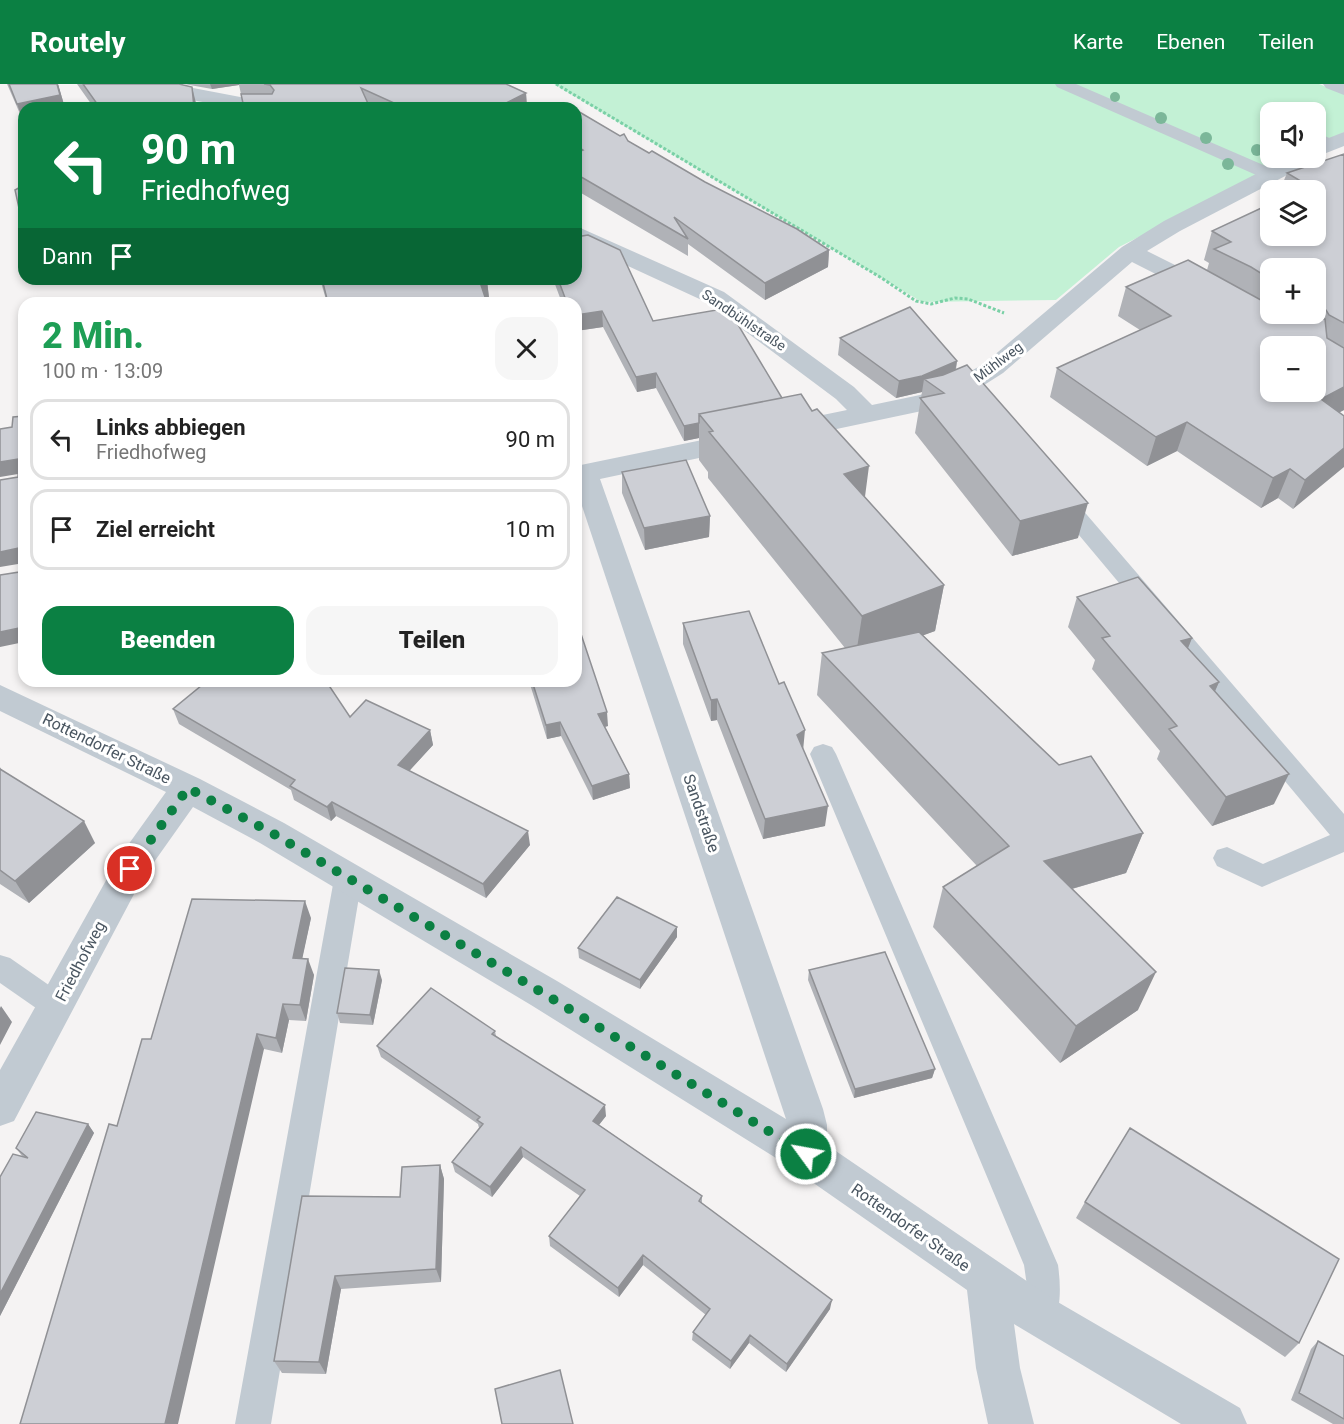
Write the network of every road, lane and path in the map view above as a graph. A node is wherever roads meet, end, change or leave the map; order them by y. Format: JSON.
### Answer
{"nodes":[{"id":1,"x":140,"y":84,"type":"edge"},
{"id":2,"x":556,"y":84,"type":"edge"},
{"id":3,"x":1063,"y":84,"type":"edge"},
{"id":4,"x":1333,"y":84,"type":"edge"},
{"id":5,"x":1344,"y":89,"type":"edge"},
{"id":6,"x":234,"y":102,"type":"edge"},
{"id":7,"x":1281,"y":168,"type":"edge"},
{"id":8,"x":1269,"y":174,"type":"junction"},
{"id":9,"x":582,"y":236,"type":"edge"},
{"id":10,"x":1130,"y":252,"type":"junction"},
{"id":11,"x":1231,"y":303,"type":"edge"},
{"id":12,"x":1039,"y":328,"type":"junction"},
{"id":13,"x":866,"y":415,"type":"junction"},
{"id":14,"x":582,"y":474,"type":"edge"},
{"id":15,"x":582,"y":480,"type":"edge"},
{"id":16,"x":1045,"y":481,"type":"edge"},
{"id":17,"x":0,"y":697,"type":"edge"},
{"id":18,"x":823,"y":754,"type":"dead end"},
{"id":19,"x":188,"y":788,"type":"junction"},
{"id":20,"x":1344,"y":832,"type":"edge"},
{"id":21,"x":1344,"y":840,"type":"edge"},
{"id":22,"x":1227,"y":858,"type":"dead end"},
{"id":23,"x":348,"y":879,"type":"junction"},
{"id":24,"x":0,"y":967,"type":"edge"},
{"id":25,"x":56,"y":1006,"type":"junction"},
{"id":26,"x":0,"y":1108,"type":"edge"},
{"id":27,"x":806,"y":1154,"type":"junction"},
{"id":28,"x":987,"y":1280,"type":"junction"},
{"id":29,"x":1041,"y":1316,"type":"junction"},
{"id":30,"x":253,"y":1424,"type":"edge"},
{"id":31,"x":1011,"y":1424,"type":"edge"},
{"id":32,"x":1224,"y":1424,"type":"edge"}],
"edges":[{"from":1,"to":6,"type":"street"},
{"from":2,"to":12,"type":"path"},
{"from":3,"to":8,"type":"lane"},
{"from":4,"to":5,"type":"street"},
{"from":7,"to":8,"type":"street","name":"Mühlweg"},
{"from":8,"to":10,"type":"street","name":"Mühlweg"},
{"from":9,"to":13,"type":"street","name":"Sandbühlstraße"},
{"from":10,"to":11,"type":"street"},
{"from":10,"to":12,"type":"street","name":"Mühlweg"},
{"from":12,"to":13,"type":"street","name":"Mühlweg"},
{"from":13,"to":14,"type":"street","name":"Mühlweg"},
{"from":15,"to":27,"type":"street","name":"Sandstraße"},
{"from":16,"to":20,"type":"lane"},
{"from":17,"to":19,"type":"street","name":"Rottendorfer Straße"},
{"from":18,"to":29,"type":"lane"},
{"from":19,"to":23,"type":"street","name":"Rottendorfer Straße"},
{"from":19,"to":25,"type":"street","name":"Friedhofweg"},
{"from":21,"to":22,"type":"lane"},
{"from":23,"to":27,"type":"street","name":"Rottendorfer Straße"},
{"from":23,"to":30,"type":"lane"},
{"from":24,"to":25,"type":"lane"},
{"from":25,"to":26,"type":"street","name":"Friedhofweg"},
{"from":27,"to":28,"type":"street","name":"Rottendorfer Straße"},
{"from":28,"to":29,"type":"street","name":"Rottendorfer Straße"},
{"from":28,"to":31,"type":"street"},
{"from":29,"to":32,"type":"street","name":"Rottendorfer Straße"}]}
